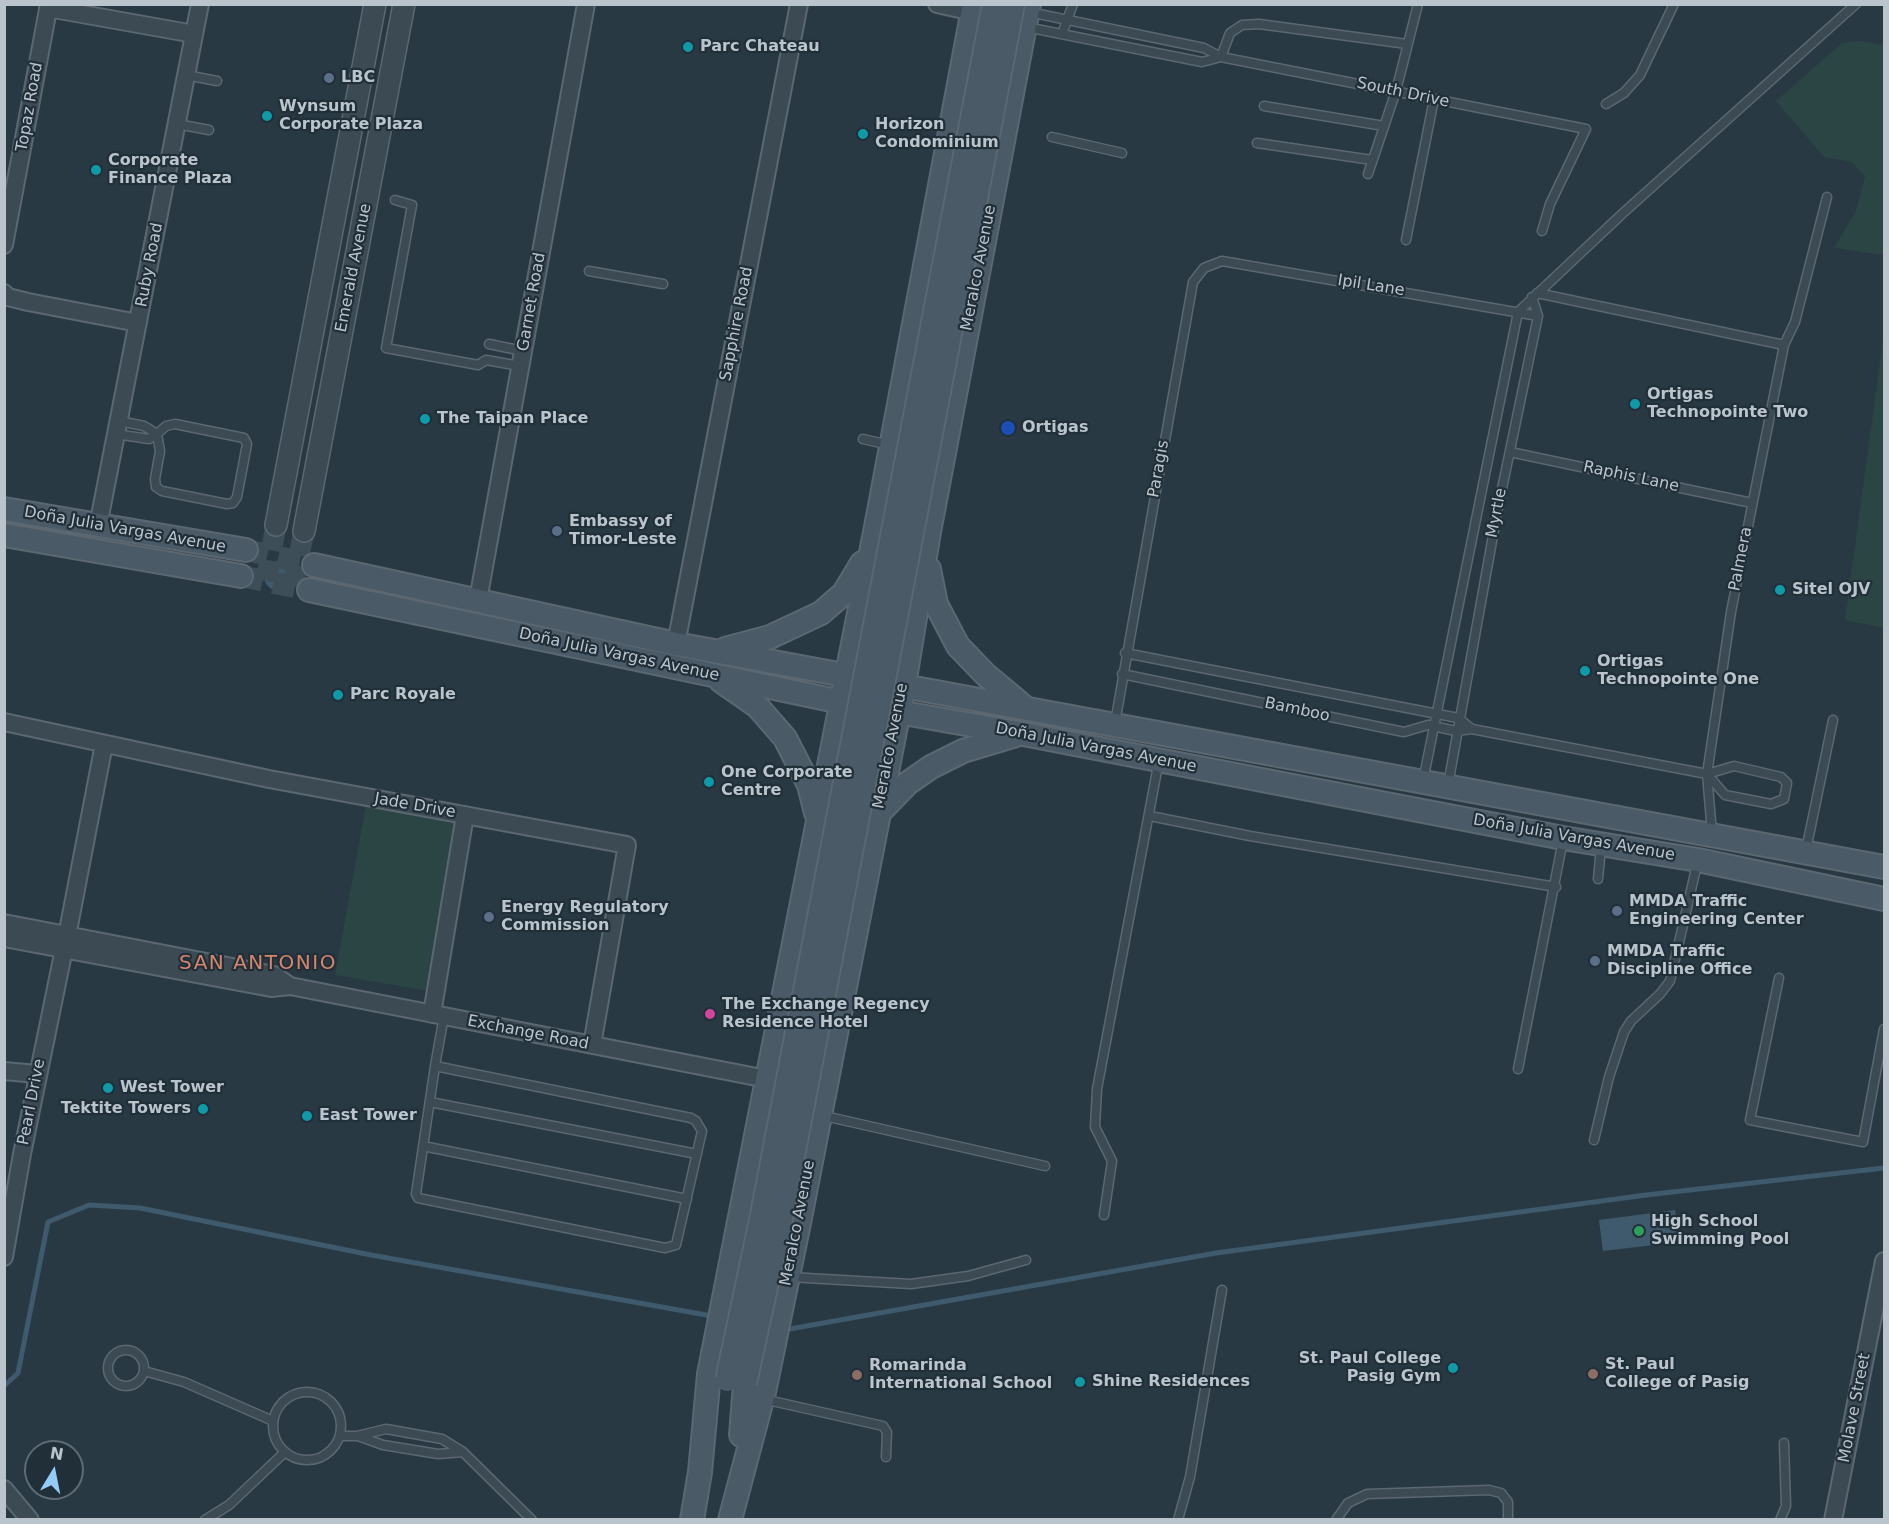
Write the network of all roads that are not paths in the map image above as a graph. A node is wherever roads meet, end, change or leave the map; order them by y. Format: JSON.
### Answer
{"nodes":[{"id":1,"x":200,"y":4,"type":"edge"},
{"id":2,"x":375,"y":4,"type":"edge"},
{"id":3,"x":404,"y":4,"type":"edge"},
{"id":4,"x":586,"y":4,"type":"edge"},
{"id":5,"x":799,"y":4,"type":"edge"},
{"id":6,"x":937,"y":4,"type":"edge"},
{"id":7,"x":1073,"y":4,"type":"edge"},
{"id":8,"x":1418,"y":4,"type":"edge"},
{"id":9,"x":1674,"y":4,"type":"edge"},
{"id":10,"x":1856,"y":4,"type":"edge"},
{"id":11,"x":49,"y":6,"type":"edge"},
{"id":12,"x":980,"y":7,"type":"edge"},
{"id":13,"x":1024,"y":12,"type":"edge"},
{"id":14,"x":1069,"y":21,"type":"junction"},
{"id":15,"x":194,"y":34,"type":"junction"},
{"id":16,"x":1062,"y":34,"type":"junction"},
{"id":17,"x":1407,"y":44,"type":"junction"},
{"id":18,"x":1221,"y":57,"type":"junction"},
{"id":19,"x":186,"y":75,"type":"junction"},
{"id":20,"x":217,"y":81,"type":"dead end"},
{"id":21,"x":1396,"y":91,"type":"junction"},
{"id":22,"x":1434,"y":99,"type":"junction"},
{"id":23,"x":1606,"y":104,"type":"dead end"},
{"id":24,"x":1264,"y":106,"type":"dead end"},
{"id":25,"x":177,"y":124,"type":"junction"},
{"id":26,"x":1384,"y":126,"type":"junction"},
{"id":27,"x":208,"y":130,"type":"dead end"},
{"id":28,"x":1052,"y":137,"type":"dead end"},
{"id":29,"x":1257,"y":143,"type":"dead end"},
{"id":30,"x":1122,"y":153,"type":"dead end"},
{"id":31,"x":1372,"y":160,"type":"junction"},
{"id":32,"x":1368,"y":174,"type":"dead end"},
{"id":33,"x":1827,"y":197,"type":"dead end"},
{"id":34,"x":395,"y":200,"type":"dead end"},
{"id":35,"x":1542,"y":231,"type":"dead end"},
{"id":36,"x":1406,"y":240,"type":"dead end"},
{"id":37,"x":4,"y":245,"type":"edge"},
{"id":38,"x":1204,"y":268,"type":"joint"},
{"id":39,"x":589,"y":271,"type":"dead end"},
{"id":40,"x":663,"y":284,"type":"dead end"},
{"id":41,"x":4,"y":293,"type":"edge"},
{"id":42,"x":1534,"y":295,"type":"junction"},
{"id":43,"x":1518,"y":312,"type":"junction"},
{"id":44,"x":1538,"y":316,"type":"junction"},
{"id":45,"x":138,"y":323,"type":"junction"},
{"id":46,"x":489,"y":344,"type":"dead end"},
{"id":47,"x":1784,"y":345,"type":"junction"},
{"id":48,"x":521,"y":358,"type":"junction"},
{"id":49,"x":117,"y":427,"type":"junction"},
{"id":50,"x":157,"y":434,"type":"junction"},
{"id":51,"x":863,"y":439,"type":"dead end"},
{"id":52,"x":891,"y":446,"type":"junction"},
{"id":53,"x":1510,"y":452,"type":"junction"},
{"id":54,"x":1752,"y":503,"type":"junction"},
{"id":55,"x":4,"y":509,"type":"edge"},
{"id":56,"x":276,"y":525,"type":"tunnel mouth"},
{"id":57,"x":98,"y":526,"type":"junction"},
{"id":58,"x":304,"y":531,"type":"tunnel mouth"},
{"id":59,"x":874,"y":534,"type":"junction"},
{"id":60,"x":4,"y":535,"type":"edge"},
{"id":61,"x":928,"y":539,"type":"junction"},
{"id":62,"x":246,"y":550,"type":"tunnel mouth"},
{"id":63,"x":314,"y":565,"type":"tunnel mouth"},
{"id":64,"x":922,"y":572,"type":"junction"},
{"id":65,"x":241,"y":576,"type":"tunnel mouth"},
{"id":66,"x":309,"y":590,"type":"tunnel mouth"},
{"id":67,"x":478,"y":600,"type":"junction"},
{"id":68,"x":676,"y":644,"type":"junction"},
{"id":69,"x":716,"y":651,"type":"junction"},
{"id":70,"x":1125,"y":653,"type":"junction"},
{"id":71,"x":710,"y":674,"type":"junction"},
{"id":72,"x":1122,"y":674,"type":"junction"},
{"id":73,"x":846,"y":676,"type":"junction"},
{"id":74,"x":881,"y":681,"type":"junction"},
{"id":75,"x":904,"y":685,"type":"junction"},
{"id":76,"x":841,"y":702,"type":"junction"},
{"id":77,"x":876,"y":708,"type":"junction"},
{"id":78,"x":1026,"y":708,"type":"junction"},
{"id":79,"x":898,"y":712,"type":"junction"},
{"id":80,"x":1436,"y":713,"type":"junction"},
{"id":81,"x":1458,"y":717,"type":"junction"},
{"id":82,"x":1833,"y":720,"type":"dead end"},
{"id":83,"x":4,"y":722,"type":"edge"},
{"id":84,"x":1114,"y":724,"type":"junction"},
{"id":85,"x":1434,"y":726,"type":"junction"},
{"id":86,"x":1472,"y":729,"type":"junction"},
{"id":87,"x":1456,"y":732,"type":"junction"},
{"id":88,"x":1023,"y":734,"type":"junction"},
{"id":89,"x":104,"y":744,"type":"junction"},
{"id":90,"x":1159,"y":760,"type":"junction"},
{"id":91,"x":1707,"y":774,"type":"junction"},
{"id":92,"x":1422,"y":781,"type":"junction"},
{"id":93,"x":1448,"y":785,"type":"junction"},
{"id":94,"x":465,"y":815,"type":"junction"},
{"id":95,"x":1150,"y":816,"type":"junction"},
{"id":96,"x":817,"y":821,"type":"junction"},
{"id":97,"x":876,"y":821,"type":"junction"},
{"id":98,"x":1712,"y":833,"type":"junction"},
{"id":99,"x":1563,"y":838,"type":"junction"},
{"id":100,"x":1602,"y":845,"type":"junction"},
{"id":101,"x":1804,"y":852,"type":"junction"},
{"id":102,"x":1698,"y":860,"type":"junction"},
{"id":103,"x":1884,"y":867,"type":"edge"},
{"id":104,"x":1598,"y":879,"type":"dead end"},
{"id":105,"x":1556,"y":887,"type":"junction"},
{"id":106,"x":803,"y":892,"type":"junction"},
{"id":107,"x":1884,"y":899,"type":"edge"},
{"id":108,"x":861,"y":904,"type":"junction"},
{"id":109,"x":4,"y":923,"type":"edge"},
{"id":110,"x":4,"y":938,"type":"edge"},
{"id":111,"x":65,"y":942,"type":"junction"},
{"id":112,"x":1779,"y":978,"type":"dead end"},
{"id":113,"x":438,"y":1015,"type":"junction"},
{"id":114,"x":1884,"y":1029,"type":"edge"},
{"id":115,"x":592,"y":1045,"type":"junction"},
{"id":116,"x":435,"y":1066,"type":"junction"},
{"id":117,"x":1518,"y":1069,"type":"dead end"},
{"id":118,"x":4,"y":1071,"type":"edge"},
{"id":119,"x":37,"y":1074,"type":"junction"},
{"id":120,"x":767,"y":1079,"type":"junction"},
{"id":121,"x":430,"y":1102,"type":"junction"},
{"id":122,"x":819,"y":1115,"type":"junction"},
{"id":123,"x":1594,"y":1140,"type":"dead end"},
{"id":124,"x":423,"y":1146,"type":"junction"},
{"id":125,"x":697,"y":1154,"type":"junction"},
{"id":126,"x":1045,"y":1166,"type":"dead end"},
{"id":127,"x":687,"y":1199,"type":"junction"},
{"id":128,"x":1104,"y":1215,"type":"dead end"},
{"id":129,"x":4,"y":1257,"type":"edge"},
{"id":130,"x":1026,"y":1260,"type":"dead end"},
{"id":131,"x":1884,"y":1261,"type":"edge"},
{"id":132,"x":787,"y":1276,"type":"junction"},
{"id":133,"x":1222,"y":1290,"type":"dead end"},
{"id":134,"x":144,"y":1371,"type":"junction"},
{"id":135,"x":736,"y":1382,"type":"junction"},
{"id":136,"x":761,"y":1399,"type":"junction"},
{"id":137,"x":273,"y":1421,"type":"junction"},
{"id":138,"x":340,"y":1436,"type":"junction"},
{"id":139,"x":357,"y":1436,"type":"junction"},
{"id":140,"x":1784,"y":1443,"type":"dead end"},
{"id":141,"x":285,"y":1452,"type":"junction"},
{"id":142,"x":463,"y":1452,"type":"junction"},
{"id":143,"x":886,"y":1457,"type":"dead end"},
{"id":144,"x":700,"y":1472,"type":"junction"},
{"id":145,"x":738,"y":1484,"type":"junction"},
{"id":146,"x":4,"y":1489,"type":"edge"},
{"id":147,"x":208,"y":1519,"type":"edge"},
{"id":148,"x":30,"y":1520,"type":"edge"},
{"id":149,"x":532,"y":1520,"type":"edge"},
{"id":150,"x":692,"y":1520,"type":"edge"},
{"id":151,"x":730,"y":1520,"type":"edge"},
{"id":152,"x":1178,"y":1520,"type":"edge"},
{"id":153,"x":1336,"y":1520,"type":"edge"},
{"id":154,"x":1508,"y":1520,"type":"edge"},
{"id":155,"x":1780,"y":1520,"type":"edge"},
{"id":156,"x":1833,"y":1520,"type":"edge"}],
"edges":[{"from":1,"to":15,"type":"street","name":"Ruby Road"},
{"from":2,"to":56,"type":"street","name":"Emerald Avenue"},
{"from":3,"to":58,"type":"street","name":"Emerald Avenue"},
{"from":4,"to":48,"type":"street","name":"Garnet Road"},
{"from":5,"to":68,"type":"street","name":"Sapphire Road"},
{"from":6,"to":12,"type":"street"},
{"from":7,"to":14,"type":"lane"},
{"from":8,"to":17,"type":"lane"},
{"from":9,"to":23,"type":"lane"},
{"from":10,"to":42,"type":"lane"},
{"from":11,"to":15,"type":"street"},
{"from":11,"to":37,"type":"street","name":"Topaz Road"},
{"from":12,"to":52,"type":"main road","name":"Meralco Avenue"},
{"from":12,"to":135,"type":"main road","name":"Meralco Avenue","bridge":true},
{"from":13,"to":14,"type":"lane","name":"South Drive"},
{"from":13,"to":16,"type":"lane","name":"South Drive"},
{"from":13,"to":61,"type":"main road","name":"Meralco Avenue"},
{"from":13,"to":135,"type":"main road","name":"Meralco Avenue","bridge":true},
{"from":14,"to":16,"type":"lane"},
{"from":14,"to":18,"type":"lane","name":"South Drive"},
{"from":15,"to":19,"type":"street","name":"Ruby Road"},
{"from":16,"to":18,"type":"lane","name":"South Drive"},
{"from":17,"to":18,"type":"lane"},
{"from":17,"to":21,"type":"lane"},
{"from":18,"to":21,"type":"lane","name":"South Drive"},
{"from":19,"to":20,"type":"lane"},
{"from":19,"to":25,"type":"street","name":"Ruby Road"},
{"from":21,"to":22,"type":"lane","name":"South Drive"},
{"from":21,"to":26,"type":"lane"},
{"from":22,"to":35,"type":"lane","name":"South Drive"},
{"from":22,"to":36,"type":"lane"},
{"from":24,"to":26,"type":"lane"},
{"from":25,"to":27,"type":"lane"},
{"from":25,"to":45,"type":"street","name":"Ruby Road"},
{"from":26,"to":31,"type":"lane"},
{"from":28,"to":30,"type":"lane"},
{"from":29,"to":31,"type":"lane"},
{"from":31,"to":32,"type":"lane"},
{"from":33,"to":47,"type":"lane","name":"Palmera"},
{"from":34,"to":48,"type":"lane"},
{"from":38,"to":43,"type":"lane","name":"Ipil Lane"},
{"from":38,"to":70,"type":"lane","name":"Paragis"},
{"from":39,"to":40,"type":"lane"},
{"from":41,"to":45,"type":"street"},
{"from":42,"to":43,"type":"lane"},
{"from":42,"to":44,"type":"lane","name":"Myrtle"},
{"from":42,"to":47,"type":"lane"},
{"from":43,"to":44,"type":"lane","name":"Ipil Lane"},
{"from":43,"to":80,"type":"lane","name":"Myrtle"},
{"from":44,"to":53,"type":"lane","name":"Myrtle"},
{"from":45,"to":49,"type":"street","name":"Ruby Road"},
{"from":46,"to":48,"type":"lane"},
{"from":47,"to":54,"type":"lane","name":"Palmera"},
{"from":48,"to":67,"type":"street","name":"Garnet Road"},
{"from":49,"to":50,"type":"lane"},
{"from":49,"to":50,"type":"lane"},
{"from":49,"to":57,"type":"street","name":"Ruby Road"},
{"from":50,"to":50,"type":"lane"},
{"from":51,"to":52,"type":"lane"},
{"from":52,"to":59,"type":"main road","name":"Meralco Avenue"},
{"from":53,"to":54,"type":"lane","name":"Raphis Lane"},
{"from":53,"to":81,"type":"lane","name":"Myrtle"},
{"from":54,"to":91,"type":"lane","name":"Palmera"},
{"from":55,"to":57,"type":"main road","name":"Doña Julia Vargas Avenue"},
{"from":57,"to":62,"type":"main road","name":"Doña Julia Vargas Avenue"},
{"from":59,"to":61,"type":"main road"},
{"from":59,"to":69,"type":"main road"},
{"from":59,"to":73,"type":"main road","name":"Meralco Avenue"},
{"from":60,"to":65,"type":"main road","name":"Doña Julia Vargas Avenue"},
{"from":61,"to":64,"type":"main road","name":"Meralco Avenue"},
{"from":61,"to":78,"type":"main road"},
{"from":63,"to":67,"type":"main road","name":"Doña Julia Vargas Avenue"},
{"from":64,"to":74,"type":"main road"},
{"from":64,"to":75,"type":"main road","name":"Meralco Avenue"},
{"from":66,"to":71,"type":"main road","name":"Doña Julia Vargas Avenue"},
{"from":67,"to":68,"type":"main road","name":"Doña Julia Vargas Avenue"},
{"from":68,"to":69,"type":"main road","name":"Doña Julia Vargas Avenue"},
{"from":69,"to":73,"type":"main road","name":"Doña Julia Vargas Avenue"},
{"from":70,"to":72,"type":"lane","name":"Paragis"},
{"from":70,"to":80,"type":"lane","name":"Bamboo"},
{"from":71,"to":76,"type":"main road","name":"Doña Julia Vargas Avenue"},
{"from":71,"to":96,"type":"main road"},
{"from":72,"to":84,"type":"lane","name":"Paragis"},
{"from":72,"to":85,"type":"lane","name":"Bamboo"},
{"from":73,"to":74,"type":"main road","name":"Doña Julia Vargas Avenue"},
{"from":73,"to":76,"type":"main road","name":"Meralco Avenue"},
{"from":74,"to":75,"type":"main road","name":"Doña Julia Vargas Avenue"},
{"from":74,"to":77,"type":"main road"},
{"from":75,"to":78,"type":"main road","name":"Doña Julia Vargas Avenue"},
{"from":75,"to":79,"type":"main road","name":"Meralco Avenue"},
{"from":76,"to":77,"type":"main road","name":"Doña Julia Vargas Avenue"},
{"from":76,"to":96,"type":"main road","name":"Meralco Avenue"},
{"from":77,"to":79,"type":"main road","name":"Doña Julia Vargas Avenue"},
{"from":77,"to":97,"type":"main road"},
{"from":78,"to":84,"type":"main road","name":"Doña Julia Vargas Avenue"},
{"from":79,"to":88,"type":"main road","name":"Doña Julia Vargas Avenue"},
{"from":79,"to":97,"type":"main road","name":"Meralco Avenue"},
{"from":80,"to":81,"type":"lane","name":"Bamboo"},
{"from":80,"to":85,"type":"lane","name":"Myrtle"},
{"from":81,"to":86,"type":"lane","name":"Bamboo"},
{"from":81,"to":87,"type":"lane","name":"Myrtle"},
{"from":82,"to":101,"type":"lane"},
{"from":83,"to":89,"type":"street","name":"Jade Drive"},
{"from":84,"to":92,"type":"main road","name":"Doña Julia Vargas Avenue"},
{"from":85,"to":87,"type":"lane","name":"Bamboo"},
{"from":85,"to":92,"type":"lane","name":"Myrtle"},
{"from":86,"to":87,"type":"lane","name":"Bamboo"},
{"from":86,"to":91,"type":"lane","name":"Bamboo"},
{"from":87,"to":93,"type":"lane","name":"Myrtle"},
{"from":88,"to":90,"type":"main road","name":"Doña Julia Vargas Avenue"},
{"from":88,"to":97,"type":"main road"},
{"from":89,"to":94,"type":"street","name":"Jade Drive"},
{"from":89,"to":111,"type":"street","name":"Pearl Drive"},
{"from":90,"to":95,"type":"lane"},
{"from":90,"to":99,"type":"main road","name":"Doña Julia Vargas Avenue"},
{"from":91,"to":91,"type":"lane","name":"Bamboo"},
{"from":91,"to":98,"type":"lane","name":"Palmera"},
{"from":92,"to":93,"type":"main road","name":"Doña Julia Vargas Avenue"},
{"from":93,"to":98,"type":"main road","name":"Doña Julia Vargas Avenue"},
{"from":94,"to":113,"type":"street"},
{"from":94,"to":115,"type":"street","name":"Jade Drive"},
{"from":95,"to":105,"type":"lane"},
{"from":95,"to":128,"type":"lane"},
{"from":96,"to":106,"type":"main road","name":"Meralco Avenue"},
{"from":97,"to":108,"type":"main road","name":"Meralco Avenue"},
{"from":98,"to":101,"type":"main road","name":"Doña Julia Vargas Avenue"},
{"from":99,"to":100,"type":"main road","name":"Doña Julia Vargas Avenue"},
{"from":99,"to":105,"type":"lane"},
{"from":100,"to":102,"type":"main road","name":"Doña Julia Vargas Avenue"},
{"from":100,"to":104,"type":"lane"},
{"from":101,"to":103,"type":"main road","name":"Doña Julia Vargas Avenue"},
{"from":102,"to":107,"type":"main road","name":"Doña Julia Vargas Avenue"},
{"from":102,"to":123,"type":"lane"},
{"from":105,"to":117,"type":"lane"},
{"from":106,"to":108,"type":"main road"},
{"from":106,"to":120,"type":"main road","name":"Meralco Avenue"},
{"from":108,"to":122,"type":"main road","name":"Meralco Avenue"},
{"from":109,"to":111,"type":"street","name":"Exchange Road"},
{"from":110,"to":111,"type":"street","name":"Exchange Road"},
{"from":111,"to":113,"type":"street","name":"Exchange Road"},
{"from":111,"to":119,"type":"street","name":"Pearl Drive"},
{"from":112,"to":114,"type":"lane"},
{"from":113,"to":115,"type":"street","name":"Exchange Road"},
{"from":113,"to":116,"type":"lane"},
{"from":115,"to":120,"type":"street","name":"Exchange Road"},
{"from":116,"to":121,"type":"lane"},
{"from":116,"to":125,"type":"lane"},
{"from":118,"to":119,"type":"street"},
{"from":119,"to":129,"type":"street","name":"Pearl Drive"},
{"from":120,"to":144,"type":"main road","name":"Meralco Avenue"},
{"from":121,"to":124,"type":"lane"},
{"from":121,"to":125,"type":"lane"},
{"from":122,"to":126,"type":"lane"},
{"from":122,"to":132,"type":"main road","name":"Meralco Avenue"},
{"from":124,"to":127,"type":"lane"},
{"from":124,"to":127,"type":"lane"},
{"from":125,"to":127,"type":"lane"},
{"from":130,"to":132,"type":"lane"},
{"from":131,"to":156,"type":"street","name":"Molave Street"},
{"from":132,"to":136,"type":"main road","name":"Meralco Avenue"},
{"from":133,"to":152,"type":"lane"},
{"from":134,"to":134,"type":"lane"},
{"from":134,"to":137,"type":"lane"},
{"from":135,"to":144,"type":"main road","name":"Meralco Avenue"},
{"from":135,"to":145,"type":"main road","name":"Meralco Avenue"},
{"from":136,"to":143,"type":"lane"},
{"from":136,"to":145,"type":"main road","name":"Meralco Avenue"},
{"from":137,"to":138,"type":"lane"},
{"from":137,"to":141,"type":"lane"},
{"from":138,"to":139,"type":"lane"},
{"from":138,"to":141,"type":"lane"},
{"from":139,"to":142,"type":"lane"},
{"from":139,"to":142,"type":"lane"},
{"from":140,"to":155,"type":"lane"},
{"from":141,"to":147,"type":"lane"},
{"from":142,"to":149,"type":"lane"},
{"from":144,"to":150,"type":"main road","name":"Meralco Avenue"},
{"from":145,"to":151,"type":"main road","name":"Meralco Avenue"},
{"from":146,"to":148,"type":"street"},
{"from":153,"to":154,"type":"lane"}]}
